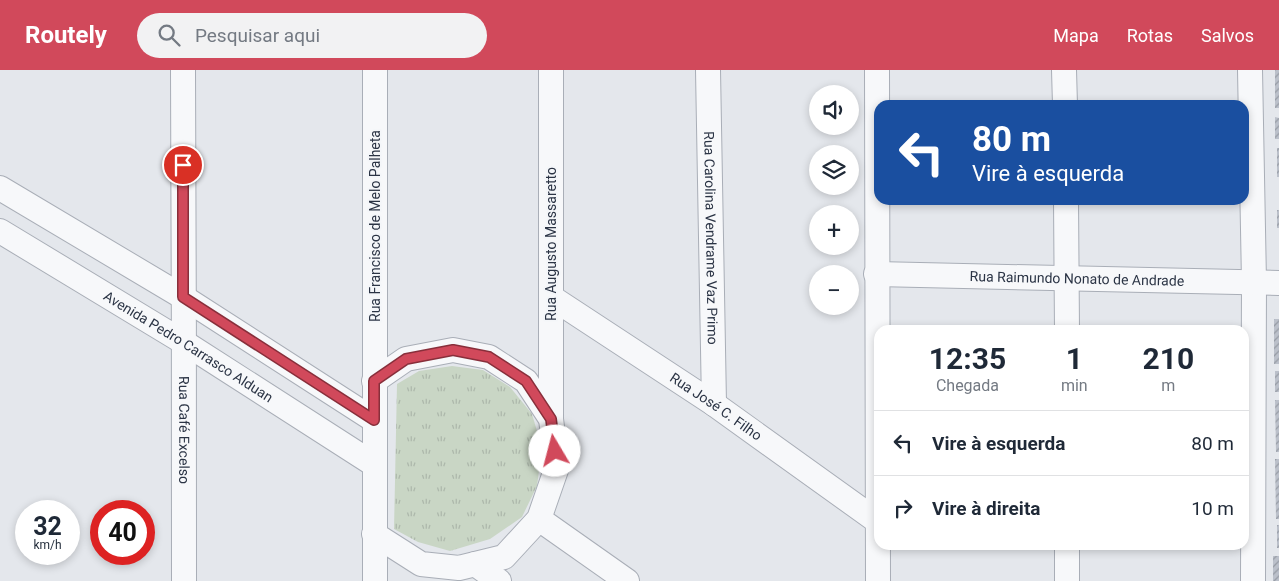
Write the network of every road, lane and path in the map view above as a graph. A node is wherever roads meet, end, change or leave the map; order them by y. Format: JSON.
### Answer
{"nodes":[{"id":1,"x":183,"y":70,"type":"edge"},
{"id":2,"x":375,"y":70,"type":"edge"},
{"id":3,"x":551,"y":70,"type":"edge"},
{"id":4,"x":708,"y":70,"type":"edge"},
{"id":5,"x":877,"y":70,"type":"edge"},
{"id":6,"x":1064,"y":70,"type":"edge"},
{"id":7,"x":1250,"y":70,"type":"edge"},
{"id":8,"x":877,"y":100,"type":"edge"},
{"id":9,"x":1065,"y":100,"type":"edge"},
{"id":10,"x":0,"y":188,"type":"edge"},
{"id":11,"x":876,"y":205,"type":"edge"},
{"id":12,"x":1066,"y":205,"type":"edge"},
{"id":13,"x":0,"y":231,"type":"edge"},
{"id":14,"x":876,"y":274,"type":"junction"},
{"id":15,"x":1067,"y":278,"type":"junction"},
{"id":16,"x":1254,"y":282,"type":"junction"},
{"id":17,"x":1279,"y":283,"type":"edge"},
{"id":18,"x":183,"y":297,"type":"junction"},
{"id":19,"x":551,"y":297,"type":"junction"},
{"id":20,"x":876,"y":325,"type":"edge"},
{"id":21,"x":1067,"y":325,"type":"edge"},
{"id":22,"x":185,"y":343,"type":"junction"},
{"id":23,"x":374,"y":381,"type":"junction"},
{"id":24,"x":714,"y":404,"type":"junction"},
{"id":25,"x":551,"y":419,"type":"junction"},
{"id":26,"x":374,"y":420,"type":"junction"},
{"id":27,"x":375,"y":465,"type":"junction"},
{"id":28,"x":540,"y":519,"type":"junction"},
{"id":29,"x":874,"y":519,"type":"edge"},
{"id":30,"x":374,"y":534,"type":"junction"},
{"id":31,"x":877,"y":550,"type":"edge"},
{"id":32,"x":1067,"y":550,"type":"edge"},
{"id":33,"x":474,"y":564,"type":"junction"},
{"id":34,"x":421,"y":573,"type":"edge"},
{"id":35,"x":184,"y":581,"type":"edge"},
{"id":36,"x":375,"y":581,"type":"edge"},
{"id":37,"x":499,"y":581,"type":"edge"},
{"id":38,"x":627,"y":581,"type":"edge"},
{"id":39,"x":878,"y":581,"type":"edge"},
{"id":40,"x":1067,"y":581,"type":"edge"},
{"id":41,"x":1253,"y":581,"type":"edge"}],
"edges":[{"from":1,"to":18,"type":"street","name":"Rua Café Excelso"},
{"from":2,"to":23,"type":"street","name":"Rua Francisco de Melo Palheta"},
{"from":3,"to":19,"type":"street","name":"Rua Augusto Massaretto"},
{"from":4,"to":24,"type":"street","name":"Rua Carolina Vendrame Vaz Primo"},
{"from":5,"to":8,"type":"street"},
{"from":6,"to":9,"type":"street"},
{"from":7,"to":16,"type":"street"},
{"from":10,"to":18,"type":"street"},
{"from":11,"to":14,"type":"street"},
{"from":12,"to":15,"type":"street"},
{"from":13,"to":22,"type":"street","name":"Avenida Pedro Carrasco Alduan"},
{"from":14,"to":15,"type":"street","name":"Rua Raimundo Nonato de Andrade"},
{"from":14,"to":20,"type":"street"},
{"from":15,"to":16,"type":"street","name":"Rua Raimundo Nonato de Andrade"},
{"from":15,"to":21,"type":"street"},
{"from":16,"to":17,"type":"street","name":"Rua Raimundo Nonato de Andrade"},
{"from":16,"to":41,"type":"street"},
{"from":18,"to":22,"type":"street","name":"Rua Café Excelso"},
{"from":18,"to":26,"type":"street"},
{"from":19,"to":24,"type":"street","name":"Rua José C. Filho"},
{"from":19,"to":25,"type":"street","name":"Rua Augusto Massaretto"},
{"from":22,"to":27,"type":"street","name":"Avenida Pedro Carrasco Alduan"},
{"from":22,"to":35,"type":"street","name":"Rua Café Excelso"},
{"from":23,"to":25,"type":"street"},
{"from":23,"to":26,"type":"street","name":"Rua Francisco de Melo Palheta"},
{"from":24,"to":29,"type":"street","name":"Rua José C. Filho"},
{"from":25,"to":28,"type":"street","name":"Rua Augusto Massaretto"},
{"from":26,"to":27,"type":"street","name":"Rua Francisco de Melo Palheta"},
{"from":27,"to":30,"type":"street","name":"Rua Francisco de Melo Palheta"},
{"from":28,"to":33,"type":"street"},
{"from":28,"to":38,"type":"street"},
{"from":30,"to":34,"type":"street"},
{"from":30,"to":36,"type":"street"},
{"from":31,"to":39,"type":"street"},
{"from":32,"to":40,"type":"street"},
{"from":33,"to":34,"type":"street"},
{"from":33,"to":37,"type":"street"}]}
